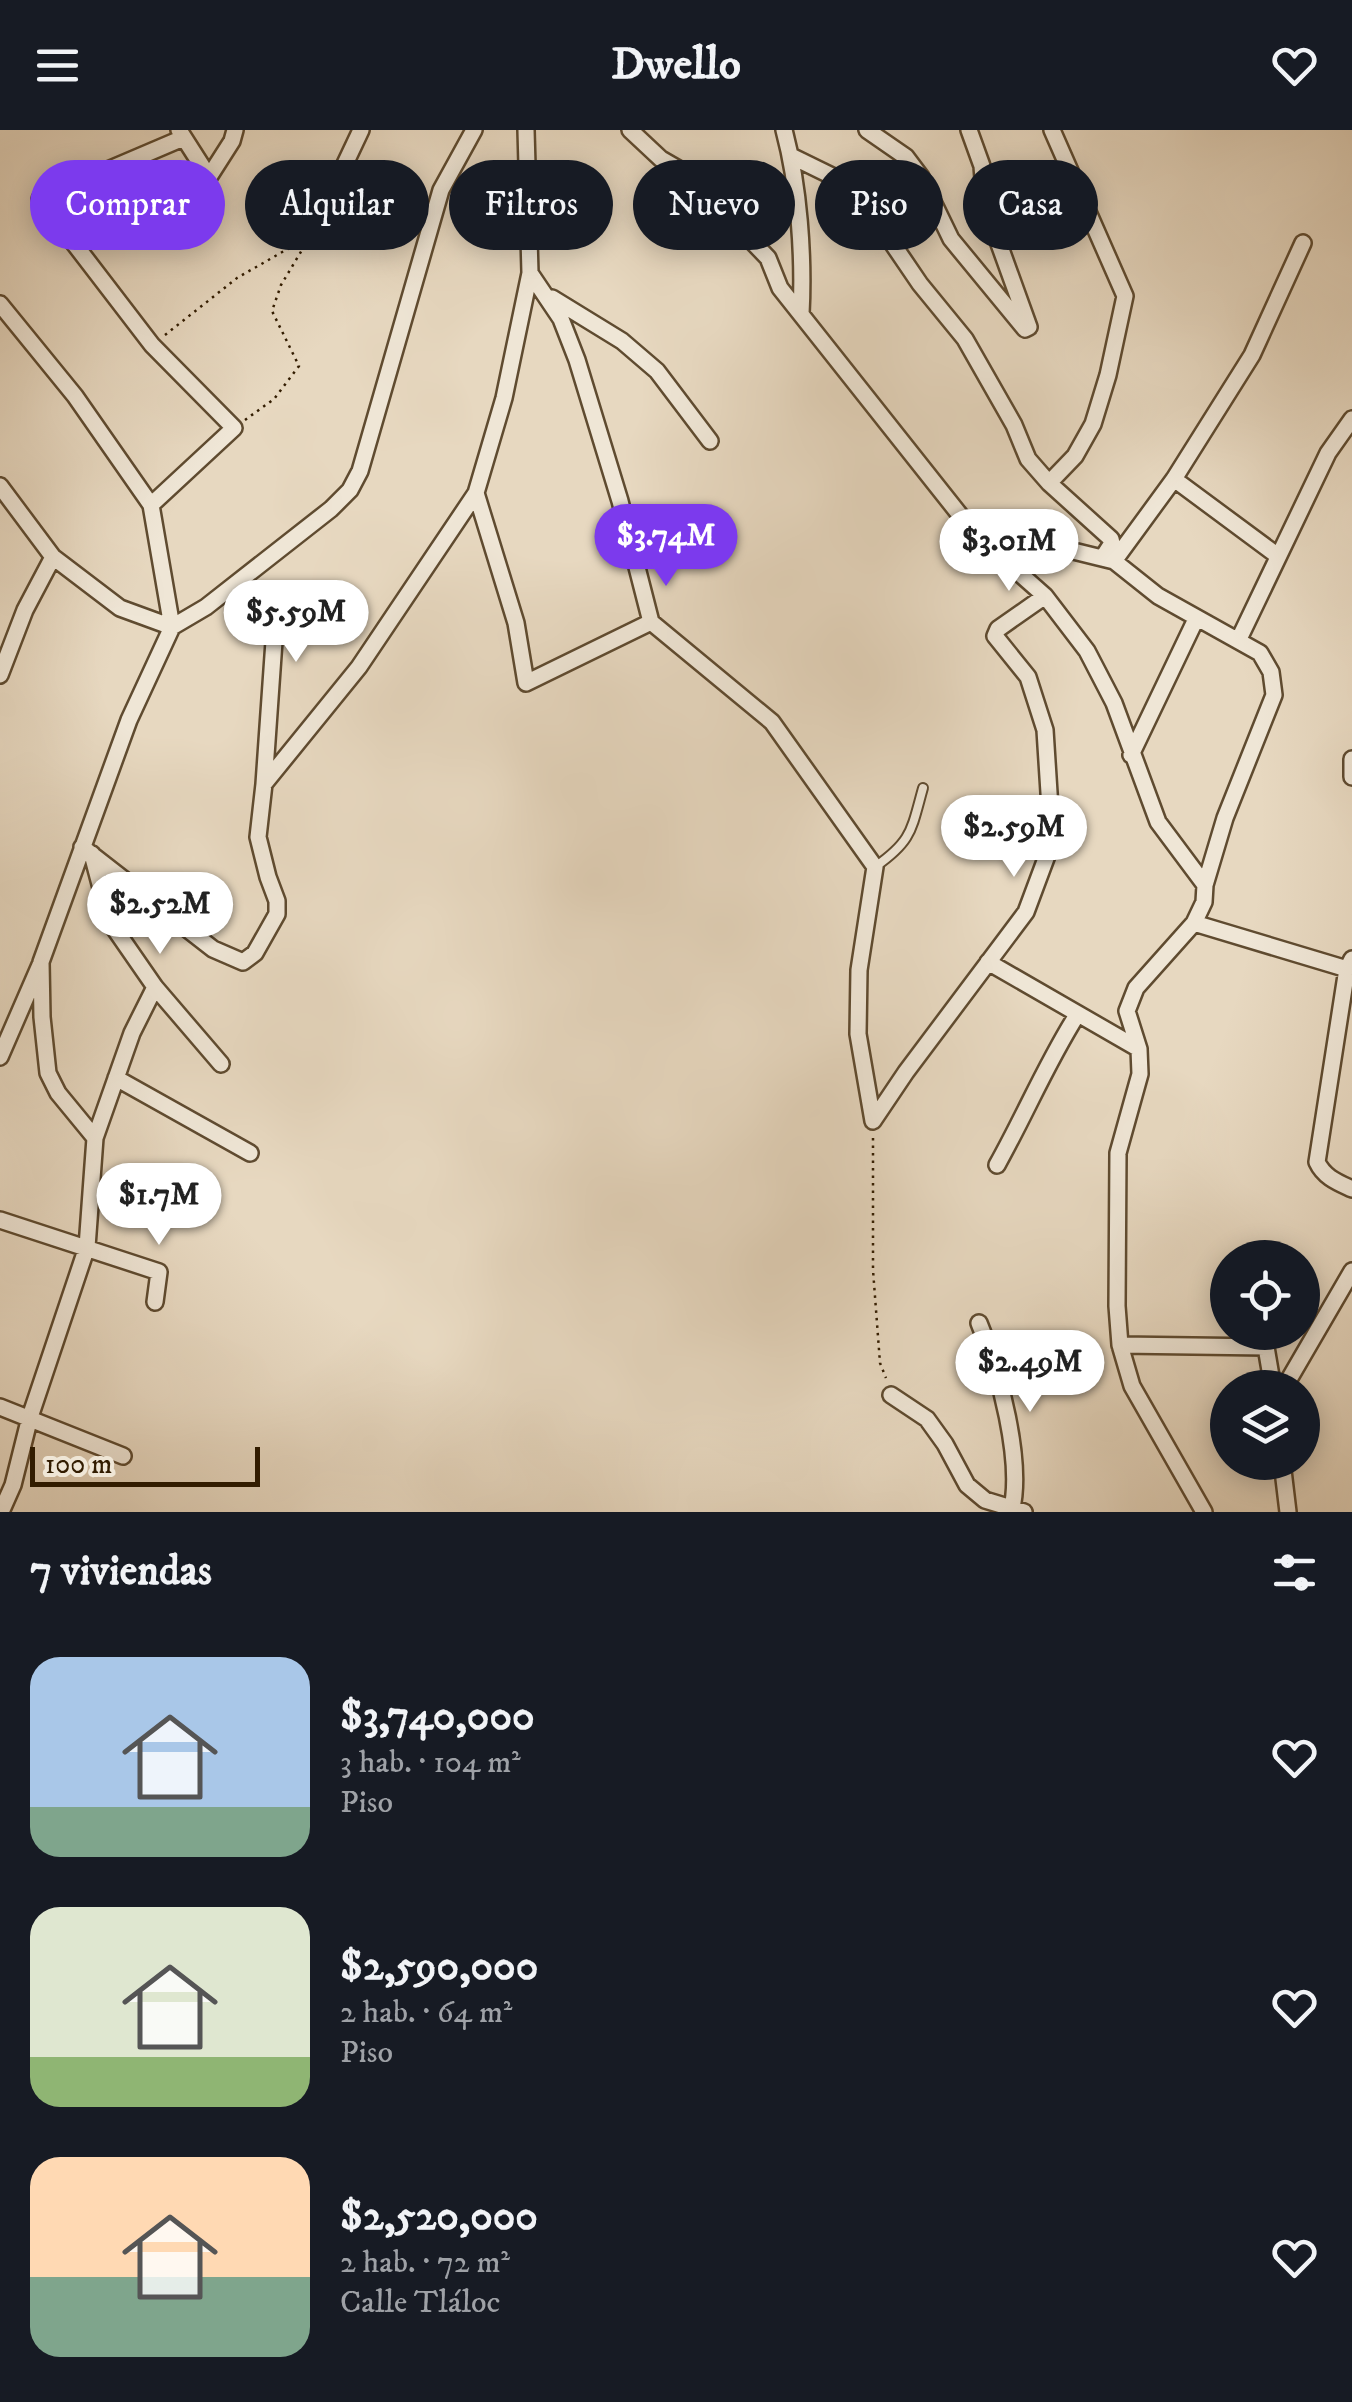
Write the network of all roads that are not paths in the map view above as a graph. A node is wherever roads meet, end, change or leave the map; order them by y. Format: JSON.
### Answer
{"nodes":[{"id":1,"x":235,"y":130,"type":"edge"},
{"id":2,"x":361,"y":130,"type":"edge"},
{"id":3,"x":474,"y":130,"type":"edge"},
{"id":4,"x":526,"y":130,"type":"edge"},
{"id":5,"x":630,"y":130,"type":"edge"},
{"id":6,"x":784,"y":130,"type":"edge"},
{"id":7,"x":867,"y":130,"type":"edge"},
{"id":8,"x":969,"y":130,"type":"edge"},
{"id":9,"x":1052,"y":130,"type":"edge"},
{"id":10,"x":181,"y":134,"type":"edge"},
{"id":11,"x":791,"y":156,"type":"junction"},
{"id":12,"x":347,"y":160,"type":"edge"},
{"id":13,"x":1303,"y":243,"type":"dead end"},
{"id":14,"x":530,"y":273,"type":"junction"},
{"id":15,"x":548,"y":295,"type":"junction"},
{"id":16,"x":0,"y":304,"type":"edge"},
{"id":17,"x":801,"y":314,"type":"junction"},
{"id":18,"x":1352,"y":419,"type":"edge"},
{"id":19,"x":710,"y":440,"type":"dead end"},
{"id":20,"x":1174,"y":479,"type":"junction"},
{"id":21,"x":1049,"y":483,"type":"junction"},
{"id":22,"x":0,"y":486,"type":"edge"},
{"id":23,"x":476,"y":494,"type":"junction"},
{"id":24,"x":151,"y":506,"type":"junction"},
{"id":25,"x":975,"y":534,"type":"junction"},
{"id":26,"x":1278,"y":556,"type":"junction"},
{"id":27,"x":53,"y":557,"type":"junction"},
{"id":28,"x":1109,"y":559,"type":"junction"},
{"id":29,"x":226,"y":591,"type":"junction"},
{"id":30,"x":1045,"y":596,"type":"junction"},
{"id":31,"x":1196,"y":619,"type":"junction"},
{"id":32,"x":651,"y":622,"type":"junction"},
{"id":33,"x":172,"y":626,"type":"junction"},
{"id":34,"x":1238,"y":639,"type":"junction"},
{"id":35,"x":0,"y":676,"type":"edge"},
{"id":36,"x":1132,"y":755,"type":"junction"},
{"id":37,"x":1352,"y":759,"type":"edge"},
{"id":38,"x":1352,"y":777,"type":"edge"},
{"id":39,"x":264,"y":784,"type":"junction"},
{"id":40,"x":923,"y":788,"type":"dead end"},
{"id":41,"x":86,"y":850,"type":"junction"},
{"id":42,"x":875,"y":868,"type":"junction"},
{"id":43,"x":1205,"y":884,"type":"junction"},
{"id":44,"x":1194,"y":924,"type":"junction"},
{"id":45,"x":41,"y":962,"type":"junction"},
{"id":46,"x":988,"y":962,"type":"junction"},
{"id":47,"x":1350,"y":964,"type":"edge"},
{"id":48,"x":155,"y":987,"type":"junction"},
{"id":49,"x":1077,"y":1014,"type":"junction"},
{"id":50,"x":1139,"y":1049,"type":"junction"},
{"id":51,"x":0,"y":1057,"type":"edge"},
{"id":52,"x":221,"y":1064,"type":"dead end"},
{"id":53,"x":116,"y":1078,"type":"junction"},
{"id":54,"x":95,"y":1138,"type":"junction"},
{"id":55,"x":250,"y":1153,"type":"dead end"},
{"id":56,"x":997,"y":1165,"type":"dead end"},
{"id":57,"x":1352,"y":1188,"type":"edge"},
{"id":58,"x":0,"y":1220,"type":"edge"},
{"id":59,"x":87,"y":1247,"type":"junction"},
{"id":60,"x":1352,"y":1270,"type":"edge"},
{"id":61,"x":156,"y":1302,"type":"dead end"},
{"id":62,"x":979,"y":1324,"type":"dead end"},
{"id":63,"x":1120,"y":1344,"type":"junction"},
{"id":64,"x":1270,"y":1370,"type":"edge"},
{"id":65,"x":1294,"y":1370,"type":"edge"},
{"id":66,"x":892,"y":1395,"type":"road end"},
{"id":67,"x":0,"y":1407,"type":"edge"},
{"id":68,"x":30,"y":1418,"type":"junction"},
{"id":69,"x":123,"y":1456,"type":"dead end"},
{"id":70,"x":1284,"y":1480,"type":"edge"},
{"id":71,"x":1016,"y":1510,"type":"edge"},
{"id":72,"x":1,"y":1512,"type":"edge"},
{"id":73,"x":1204,"y":1512,"type":"edge"},
{"id":74,"x":1288,"y":1512,"type":"edge"}],
"edges":[{"from":1,"to":10,"type":"street"},
{"from":2,"to":12,"type":"street"},
{"from":3,"to":29,"type":"street"},
{"from":4,"to":14,"type":"street"},
{"from":5,"to":17,"type":"street"},
{"from":6,"to":11,"type":"street"},
{"from":7,"to":8,"type":"street"},
{"from":9,"to":21,"type":"street"},
{"from":10,"to":24,"type":"street"},
{"from":11,"to":17,"type":"street"},
{"from":11,"to":21,"type":"street"},
{"from":13,"to":20,"type":"street"},
{"from":14,"to":15,"type":"street"},
{"from":14,"to":23,"type":"street"},
{"from":15,"to":19,"type":"street"},
{"from":15,"to":32,"type":"street"},
{"from":16,"to":24,"type":"street"},
{"from":17,"to":25,"type":"street"},
{"from":18,"to":26,"type":"street"},
{"from":20,"to":26,"type":"street"},
{"from":20,"to":28,"type":"street"},
{"from":21,"to":28,"type":"street"},
{"from":22,"to":27,"type":"street"},
{"from":23,"to":32,"type":"street"},
{"from":23,"to":39,"type":"street"},
{"from":24,"to":33,"type":"street"},
{"from":25,"to":28,"type":"street"},
{"from":25,"to":30,"type":"street"},
{"from":26,"to":34,"type":"street"},
{"from":27,"to":33,"type":"street"},
{"from":27,"to":35,"type":"street"},
{"from":28,"to":31,"type":"street"},
{"from":29,"to":33,"type":"street"},
{"from":29,"to":39,"type":"street"},
{"from":30,"to":36,"type":"street"},
{"from":30,"to":46,"type":"street"},
{"from":31,"to":34,"type":"street"},
{"from":31,"to":36,"type":"street"},
{"from":32,"to":42,"type":"street"},
{"from":33,"to":41,"type":"street"},
{"from":34,"to":43,"type":"street"},
{"from":36,"to":43,"type":"street"},
{"from":37,"to":38,"type":"street"},
{"from":39,"to":41,"type":"street"},
{"from":40,"to":42,"type":"lane"},
{"from":41,"to":45,"type":"street"},
{"from":41,"to":48,"type":"street"},
{"from":42,"to":46,"type":"street"},
{"from":43,"to":44,"type":"street"},
{"from":44,"to":47,"type":"street"},
{"from":44,"to":50,"type":"street"},
{"from":45,"to":51,"type":"street"},
{"from":45,"to":54,"type":"street"},
{"from":46,"to":49,"type":"street"},
{"from":47,"to":57,"type":"street"},
{"from":48,"to":52,"type":"street"},
{"from":48,"to":53,"type":"street"},
{"from":49,"to":50,"type":"street"},
{"from":49,"to":56,"type":"street"},
{"from":50,"to":63,"type":"street"},
{"from":53,"to":54,"type":"street"},
{"from":53,"to":55,"type":"street"},
{"from":54,"to":59,"type":"street"},
{"from":58,"to":59,"type":"street"},
{"from":59,"to":61,"type":"street"},
{"from":59,"to":68,"type":"street"},
{"from":60,"to":65,"type":"street"},
{"from":62,"to":71,"type":"street"},
{"from":63,"to":64,"type":"street"},
{"from":63,"to":73,"type":"street"},
{"from":66,"to":71,"type":"street"},
{"from":67,"to":68,"type":"street"},
{"from":68,"to":69,"type":"street"},
{"from":68,"to":72,"type":"street"},
{"from":70,"to":74,"type":"street"}]}
